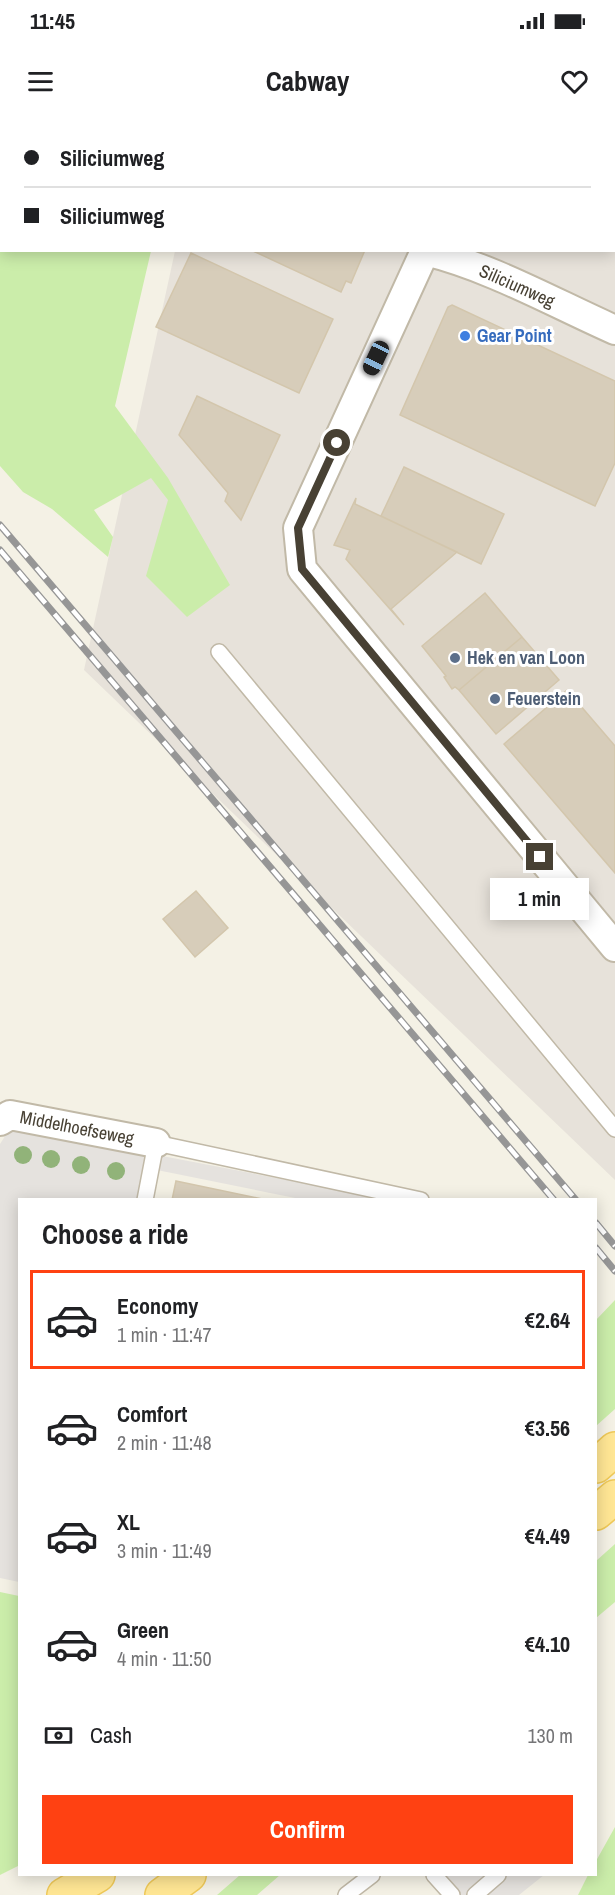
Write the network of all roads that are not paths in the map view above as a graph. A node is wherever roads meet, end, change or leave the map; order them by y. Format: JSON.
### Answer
{"nodes":[{"id":1,"x":425,"y":252,"type":"edge"},
{"id":2,"x":429,"y":252,"type":"edge"},
{"id":3,"x":615,"y":330,"type":"edge"},
{"id":4,"x":219,"y":652,"type":"dead end"},
{"id":5,"x":615,"y":947,"type":"edge"},
{"id":6,"x":0,"y":1121,"type":"edge"},
{"id":7,"x":615,"y":1129,"type":"edge"},
{"id":8,"x":156,"y":1143,"type":"junction"},
{"id":9,"x":145,"y":1198,"type":"edge"},
{"id":10,"x":412,"y":1198,"type":"edge"},
{"id":11,"x":615,"y":1449,"type":"edge"},
{"id":12,"x":597,"y":1465,"type":"edge"},
{"id":13,"x":615,"y":1497,"type":"edge"},
{"id":14,"x":597,"y":1513,"type":"edge"},
{"id":15,"x":96,"y":1876,"type":"edge"},
{"id":16,"x":188,"y":1876,"type":"edge"},
{"id":17,"x":371,"y":1876,"type":"edge"},
{"id":18,"x":435,"y":1876,"type":"edge"},
{"id":19,"x":497,"y":1876,"type":"edge"},
{"id":20,"x":64,"y":1895,"type":"edge"},
{"id":21,"x":162,"y":1895,"type":"edge"},
{"id":22,"x":346,"y":1895,"type":"edge"},
{"id":23,"x":453,"y":1895,"type":"edge"},
{"id":24,"x":475,"y":1895,"type":"edge"}],
"edges":[{"from":1,"to":5,"type":"street","name":"Siliciumweg"},
{"from":2,"to":3,"type":"street","name":"Siliciumweg"},
{"from":4,"to":7,"type":"lane"},
{"from":6,"to":8,"type":"street","name":"Middelhoefseweg"},
{"from":8,"to":9,"type":"lane"},
{"from":8,"to":10,"type":"lane"},
{"from":11,"to":12,"type":"main road"},
{"from":13,"to":14,"type":"main road"},
{"from":15,"to":20,"type":"main road"},
{"from":16,"to":21,"type":"main road"},
{"from":17,"to":22,"type":"lane"},
{"from":18,"to":23,"type":"lane"},
{"from":19,"to":24,"type":"lane"}]}
